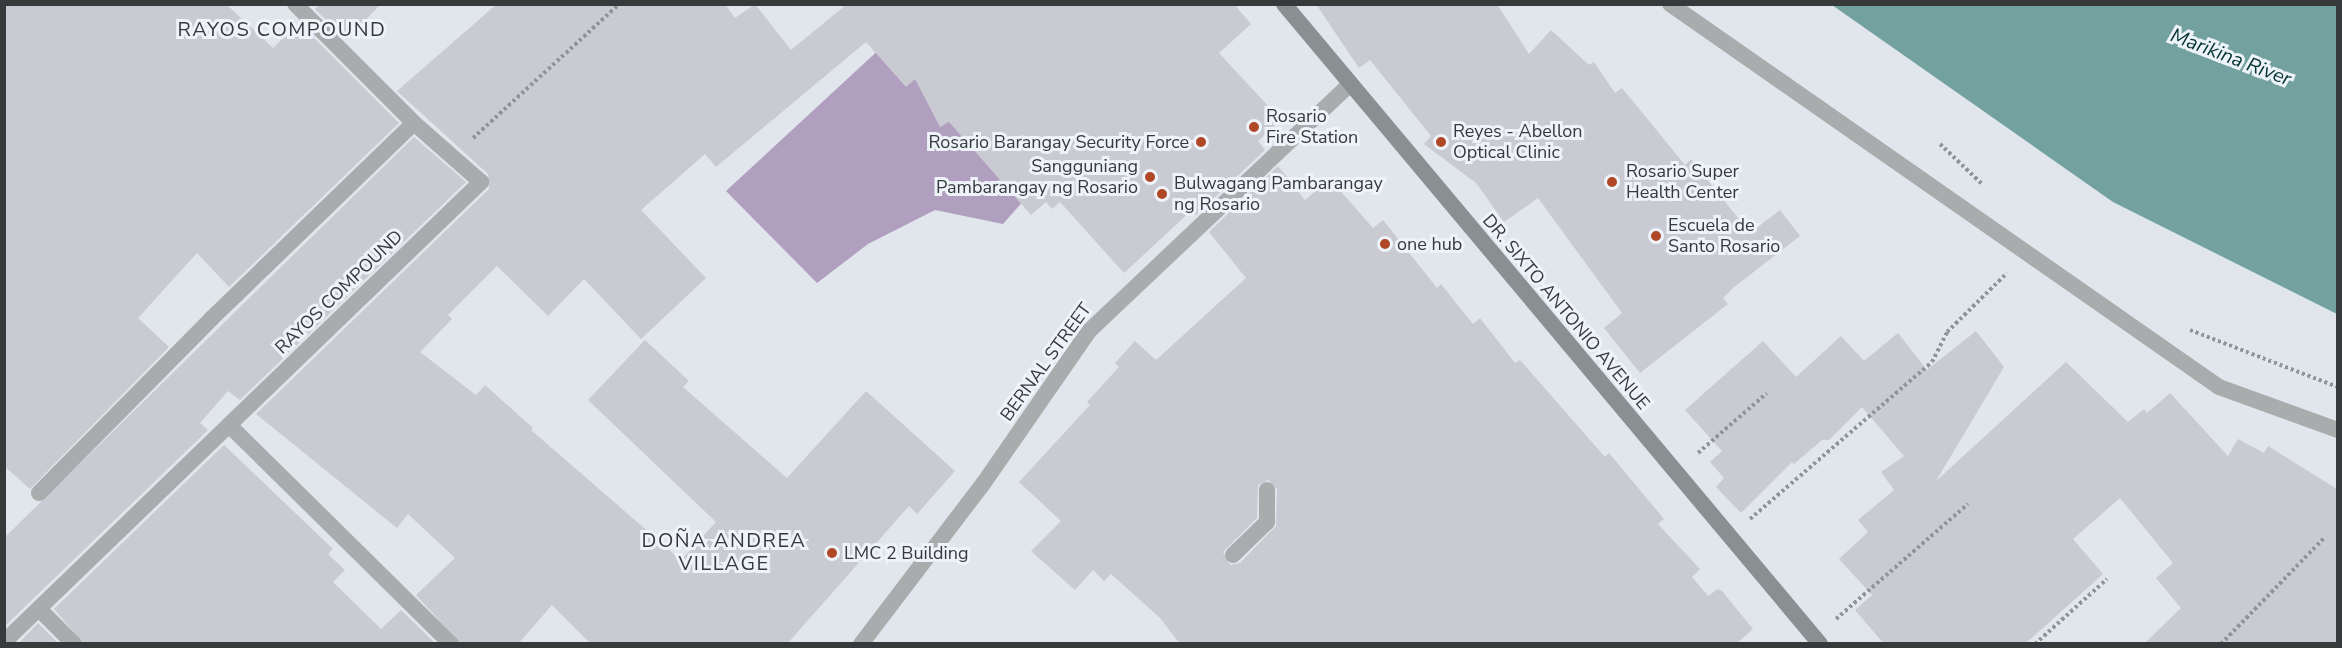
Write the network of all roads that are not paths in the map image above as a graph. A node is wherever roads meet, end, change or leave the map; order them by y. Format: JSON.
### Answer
{"nodes":[{"id":1,"x":295,"y":4,"type":"edge"},
{"id":2,"x":1284,"y":4,"type":"edge"},
{"id":3,"x":1670,"y":4,"type":"edge"},
{"id":4,"x":1349,"y":85,"type":"junction"},
{"id":5,"x":414,"y":123,"type":"junction"},
{"id":6,"x":229,"y":425,"type":"junction"},
{"id":7,"x":2337,"y":430,"type":"edge"},
{"id":8,"x":1267,"y":490,"type":"dead end"},
{"id":9,"x":39,"y":493,"type":"dead end"},
{"id":10,"x":1233,"y":555,"type":"dead end"},
{"id":11,"x":40,"y":610,"type":"junction"},
{"id":12,"x":4,"y":642,"type":"edge"},
{"id":13,"x":74,"y":644,"type":"edge"},
{"id":14,"x":451,"y":644,"type":"edge"},
{"id":15,"x":861,"y":644,"type":"edge"},
{"id":16,"x":1820,"y":644,"type":"edge"}],
"edges":[{"from":1,"to":5,"type":"street","name":"RAYOS COMPOUND"},
{"from":2,"to":4,"type":"main road","name":"DR. SIXTO ANTONIO AVENUE"},
{"from":3,"to":7,"type":"street"},
{"from":4,"to":15,"type":"street","name":"BERNAL STREET"},
{"from":4,"to":16,"type":"main road","name":"DR. SIXTO ANTONIO AVENUE"},
{"from":5,"to":6,"type":"street","name":"RAYOS COMPOUND"},
{"from":5,"to":9,"type":"street"},
{"from":6,"to":11,"type":"street","name":"RAYOS COMPOUND"},
{"from":6,"to":14,"type":"street"},
{"from":8,"to":10,"type":"street"},
{"from":11,"to":12,"type":"street","name":"RAYOS COMPOUND"},
{"from":11,"to":13,"type":"street"}]}
